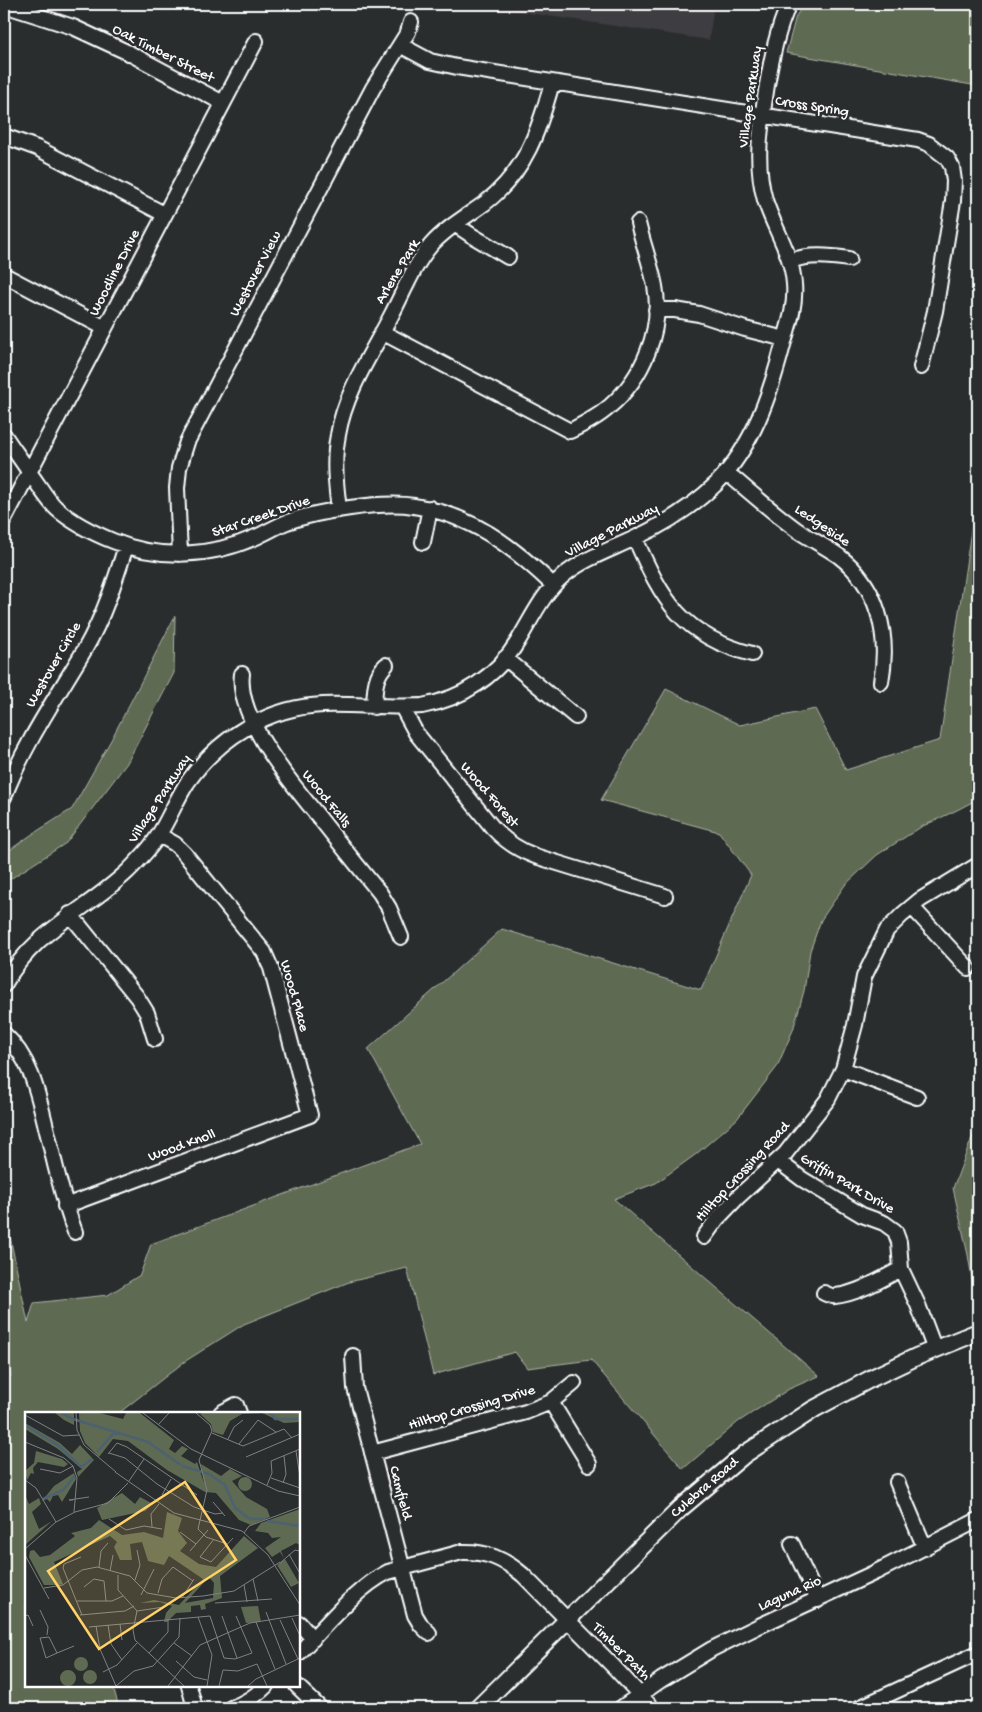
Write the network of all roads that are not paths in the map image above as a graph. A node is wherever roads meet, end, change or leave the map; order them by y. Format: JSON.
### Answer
{"nodes":[{"id":1,"x":789,"y":4,"type":"edge"},
{"id":2,"x":4,"y":5,"type":"edge"},
{"id":3,"x":411,"y":22,"type":"dead end"},
{"id":4,"x":256,"y":41,"type":"dead end"},
{"id":5,"x":400,"y":45,"type":"junction"},
{"id":6,"x":552,"y":83,"type":"junction"},
{"id":7,"x":223,"y":103,"type":"junction"},
{"id":8,"x":762,"y":115,"type":"junction"},
{"id":9,"x":4,"y":136,"type":"edge"},
{"id":10,"x":164,"y":214,"type":"junction"},
{"id":11,"x":638,"y":223,"type":"dead end"},
{"id":12,"x":456,"y":225,"type":"junction"},
{"id":13,"x":508,"y":257,"type":"dead end"},
{"id":14,"x":849,"y":259,"type":"dead end"},
{"id":15,"x":790,"y":261,"type":"junction"},
{"id":16,"x":4,"y":275,"type":"edge"},
{"id":17,"x":656,"y":310,"type":"junction"},
{"id":18,"x":105,"y":328,"type":"junction"},
{"id":19,"x":382,"y":332,"type":"junction"},
{"id":20,"x":785,"y":339,"type":"junction"},
{"id":21,"x":921,"y":367,"type":"dead end"},
{"id":22,"x":4,"y":435,"type":"edge"},
{"id":23,"x":29,"y":471,"type":"junction"},
{"id":24,"x":726,"y":472,"type":"junction"},
{"id":25,"x":430,"y":508,"type":"junction"},
{"id":26,"x":339,"y":510,"type":"junction"},
{"id":27,"x":4,"y":520,"type":"edge"},
{"id":28,"x":635,"y":538,"type":"junction"},
{"id":29,"x":423,"y":542,"type":"dead end"},
{"id":30,"x":126,"y":546,"type":"junction"},
{"id":31,"x":180,"y":554,"type":"junction"},
{"id":32,"x":553,"y":585,"type":"junction"},
{"id":33,"x":752,"y":654,"type":"dead end"},
{"id":34,"x":505,"y":658,"type":"junction"},
{"id":35,"x":386,"y":665,"type":"dead end"},
{"id":36,"x":242,"y":674,"type":"dead end"},
{"id":37,"x":881,"y":682,"type":"dead end"},
{"id":38,"x":374,"y":707,"type":"junction"},
{"id":39,"x":402,"y":707,"type":"junction"},
{"id":40,"x":576,"y":717,"type":"dead end"},
{"id":41,"x":254,"y":723,"type":"junction"},
{"id":42,"x":4,"y":797,"type":"edge"},
{"id":43,"x":159,"y":835,"type":"junction"},
{"id":44,"x":978,"y":866,"type":"edge"},
{"id":45,"x":665,"y":896,"type":"dead end"},
{"id":46,"x":912,"y":906,"type":"junction"},
{"id":47,"x":70,"y":914,"type":"junction"},
{"id":48,"x":401,"y":938,"type":"dead end"},
{"id":49,"x":968,"y":968,"type":"dead end"},
{"id":50,"x":4,"y":985,"type":"edge"},
{"id":51,"x":4,"y":1034,"type":"edge"},
{"id":52,"x":155,"y":1039,"type":"dead end"},
{"id":53,"x":843,"y":1069,"type":"junction"},
{"id":54,"x":917,"y":1097,"type":"dead end"},
{"id":55,"x":310,"y":1115,"type":"joint"},
{"id":56,"x":778,"y":1161,"type":"junction"},
{"id":57,"x":66,"y":1206,"type":"junction"},
{"id":58,"x":75,"y":1232,"type":"dead end"},
{"id":59,"x":704,"y":1237,"type":"dead end"},
{"id":60,"x":901,"y":1269,"type":"junction"},
{"id":61,"x":824,"y":1293,"type":"dead end"},
{"id":62,"x":978,"y":1332,"type":"edge"},
{"id":63,"x":935,"y":1350,"type":"junction"},
{"id":64,"x":353,"y":1356,"type":"dead end"},
{"id":65,"x":574,"y":1383,"type":"dead end"},
{"id":66,"x":551,"y":1402,"type":"junction"},
{"id":67,"x":223,"y":1412,"type":"edge"},
{"id":68,"x":239,"y":1412,"type":"edge"},
{"id":69,"x":372,"y":1453,"type":"junction"},
{"id":70,"x":589,"y":1464,"type":"dead end"},
{"id":71,"x":897,"y":1482,"type":"dead end"},
{"id":72,"x":978,"y":1520,"type":"edge"},
{"id":73,"x":792,"y":1544,"type":"dead end"},
{"id":74,"x":925,"y":1548,"type":"junction"},
{"id":75,"x":403,"y":1568,"type":"junction"},
{"id":76,"x":818,"y":1600,"type":"junction"},
{"id":77,"x":567,"y":1620,"type":"junction"},
{"id":78,"x":300,"y":1624,"type":"edge"},
{"id":79,"x":429,"y":1633,"type":"dead end"},
{"id":80,"x":313,"y":1639,"type":"junction"},
{"id":81,"x":300,"y":1652,"type":"edge"},
{"id":82,"x":978,"y":1653,"type":"edge"},
{"id":83,"x":189,"y":1687,"type":"edge"},
{"id":84,"x":265,"y":1687,"type":"edge"},
{"id":85,"x":298,"y":1687,"type":"edge"},
{"id":86,"x":640,"y":1695,"type":"junction"},
{"id":87,"x":195,"y":1708,"type":"edge"},
{"id":88,"x":231,"y":1708,"type":"edge"},
{"id":89,"x":320,"y":1708,"type":"edge"},
{"id":90,"x":478,"y":1708,"type":"edge"},
{"id":91,"x":621,"y":1708,"type":"edge"},
{"id":92,"x":652,"y":1708,"type":"edge"},
{"id":93,"x":859,"y":1708,"type":"edge"}],
"edges":[{"from":1,"to":8,"type":"street","name":"Village Parkway"},
{"from":2,"to":7,"type":"street","name":"Oak Timber Street"},
{"from":3,"to":5,"type":"street","name":"Westover View"},
{"from":4,"to":7,"type":"street","name":"Woodline Drive"},
{"from":5,"to":6,"type":"street","name":"Cross Spring"},
{"from":5,"to":31,"type":"street","name":"Westover View"},
{"from":6,"to":8,"type":"street","name":"Cross Spring"},
{"from":6,"to":12,"type":"street","name":"Arlene Park"},
{"from":7,"to":10,"type":"street","name":"Woodline Drive"},
{"from":8,"to":15,"type":"street","name":"Village Parkway"},
{"from":8,"to":21,"type":"street","name":"Cross Spring"},
{"from":9,"to":10,"type":"street"},
{"from":10,"to":18,"type":"street","name":"Woodline Drive"},
{"from":11,"to":17,"type":"street"},
{"from":12,"to":13,"type":"street"},
{"from":12,"to":19,"type":"street","name":"Arlene Park"},
{"from":14,"to":15,"type":"street"},
{"from":15,"to":20,"type":"street","name":"Village Parkway"},
{"from":16,"to":18,"type":"street"},
{"from":17,"to":19,"type":"street"},
{"from":17,"to":20,"type":"street"},
{"from":18,"to":23,"type":"street","name":"Woodline Drive"},
{"from":19,"to":26,"type":"street","name":"Arlene Park"},
{"from":20,"to":24,"type":"street","name":"Village Parkway"},
{"from":22,"to":23,"type":"street","name":"Star Creek Drive"},
{"from":23,"to":27,"type":"street","name":"Woodline Drive"},
{"from":23,"to":30,"type":"street","name":"Star Creek Drive"},
{"from":24,"to":28,"type":"street","name":"Village Parkway"},
{"from":24,"to":37,"type":"street","name":"Ledgeside"},
{"from":25,"to":26,"type":"street","name":"Star Creek Drive"},
{"from":25,"to":29,"type":"street"},
{"from":25,"to":32,"type":"street","name":"Star Creek Drive"},
{"from":26,"to":31,"type":"street","name":"Star Creek Drive"},
{"from":28,"to":32,"type":"street","name":"Village Parkway"},
{"from":28,"to":33,"type":"street"},
{"from":30,"to":31,"type":"street","name":"Star Creek Drive"},
{"from":30,"to":42,"type":"street","name":"Westover Circle"},
{"from":32,"to":34,"type":"street","name":"Village Parkway"},
{"from":34,"to":39,"type":"street","name":"Village Parkway"},
{"from":34,"to":40,"type":"street"},
{"from":35,"to":38,"type":"street"},
{"from":36,"to":41,"type":"street","name":"Wood Falls"},
{"from":38,"to":39,"type":"street","name":"Village Parkway"},
{"from":38,"to":41,"type":"street","name":"Village Parkway"},
{"from":39,"to":45,"type":"street","name":"Wood Forest"},
{"from":41,"to":43,"type":"street","name":"Village Parkway"},
{"from":41,"to":48,"type":"street","name":"Wood Falls"},
{"from":43,"to":47,"type":"street","name":"Village Parkway"},
{"from":43,"to":55,"type":"street","name":"Wood Place"},
{"from":44,"to":46,"type":"street","name":"Hilltop Crossing Road"},
{"from":46,"to":49,"type":"street"},
{"from":46,"to":53,"type":"street","name":"Hilltop Crossing Road"},
{"from":47,"to":50,"type":"street","name":"Village Parkway"},
{"from":47,"to":52,"type":"street"},
{"from":51,"to":57,"type":"street"},
{"from":53,"to":54,"type":"street"},
{"from":53,"to":56,"type":"street","name":"Hilltop Crossing Road"},
{"from":55,"to":57,"type":"street","name":"Wood Knoll"},
{"from":56,"to":59,"type":"street","name":"Hilltop Crossing Road"},
{"from":56,"to":60,"type":"street","name":"Griffin Park Drive"},
{"from":57,"to":58,"type":"street"},
{"from":60,"to":61,"type":"street"},
{"from":60,"to":63,"type":"street","name":"Griffin Park Drive"},
{"from":62,"to":63,"type":"main road","name":"Culebra Road"},
{"from":63,"to":77,"type":"main road","name":"Culebra Road"},
{"from":64,"to":69,"type":"street","name":"Camfield"},
{"from":65,"to":66,"type":"street","name":"Hilltop Crossing Drive"},
{"from":66,"to":69,"type":"street","name":"Hilltop Crossing Drive"},
{"from":66,"to":70,"type":"street"},
{"from":67,"to":68,"type":"street"},
{"from":69,"to":75,"type":"street","name":"Camfield"},
{"from":71,"to":74,"type":"street"},
{"from":72,"to":74,"type":"street","name":"Laguna Rio"},
{"from":73,"to":76,"type":"street"},
{"from":74,"to":76,"type":"street","name":"Laguna Rio"},
{"from":75,"to":77,"type":"street","name":"Timber Path"},
{"from":75,"to":79,"type":"street","name":"Camfield"},
{"from":75,"to":80,"type":"street","name":"Timber Path"},
{"from":76,"to":86,"type":"street","name":"Laguna Rio"},
{"from":77,"to":86,"type":"street","name":"Timber Path"},
{"from":77,"to":90,"type":"main road","name":"Culebra Road"},
{"from":78,"to":80,"type":"street"},
{"from":80,"to":81,"type":"street","name":"Timber Path"},
{"from":82,"to":93,"type":"street"},
{"from":83,"to":87,"type":"street"},
{"from":84,"to":88,"type":"street"},
{"from":85,"to":89,"type":"street"},
{"from":86,"to":91,"type":"street","name":"Laguna Rio"},
{"from":86,"to":92,"type":"street","name":"Timber Path"}]}
